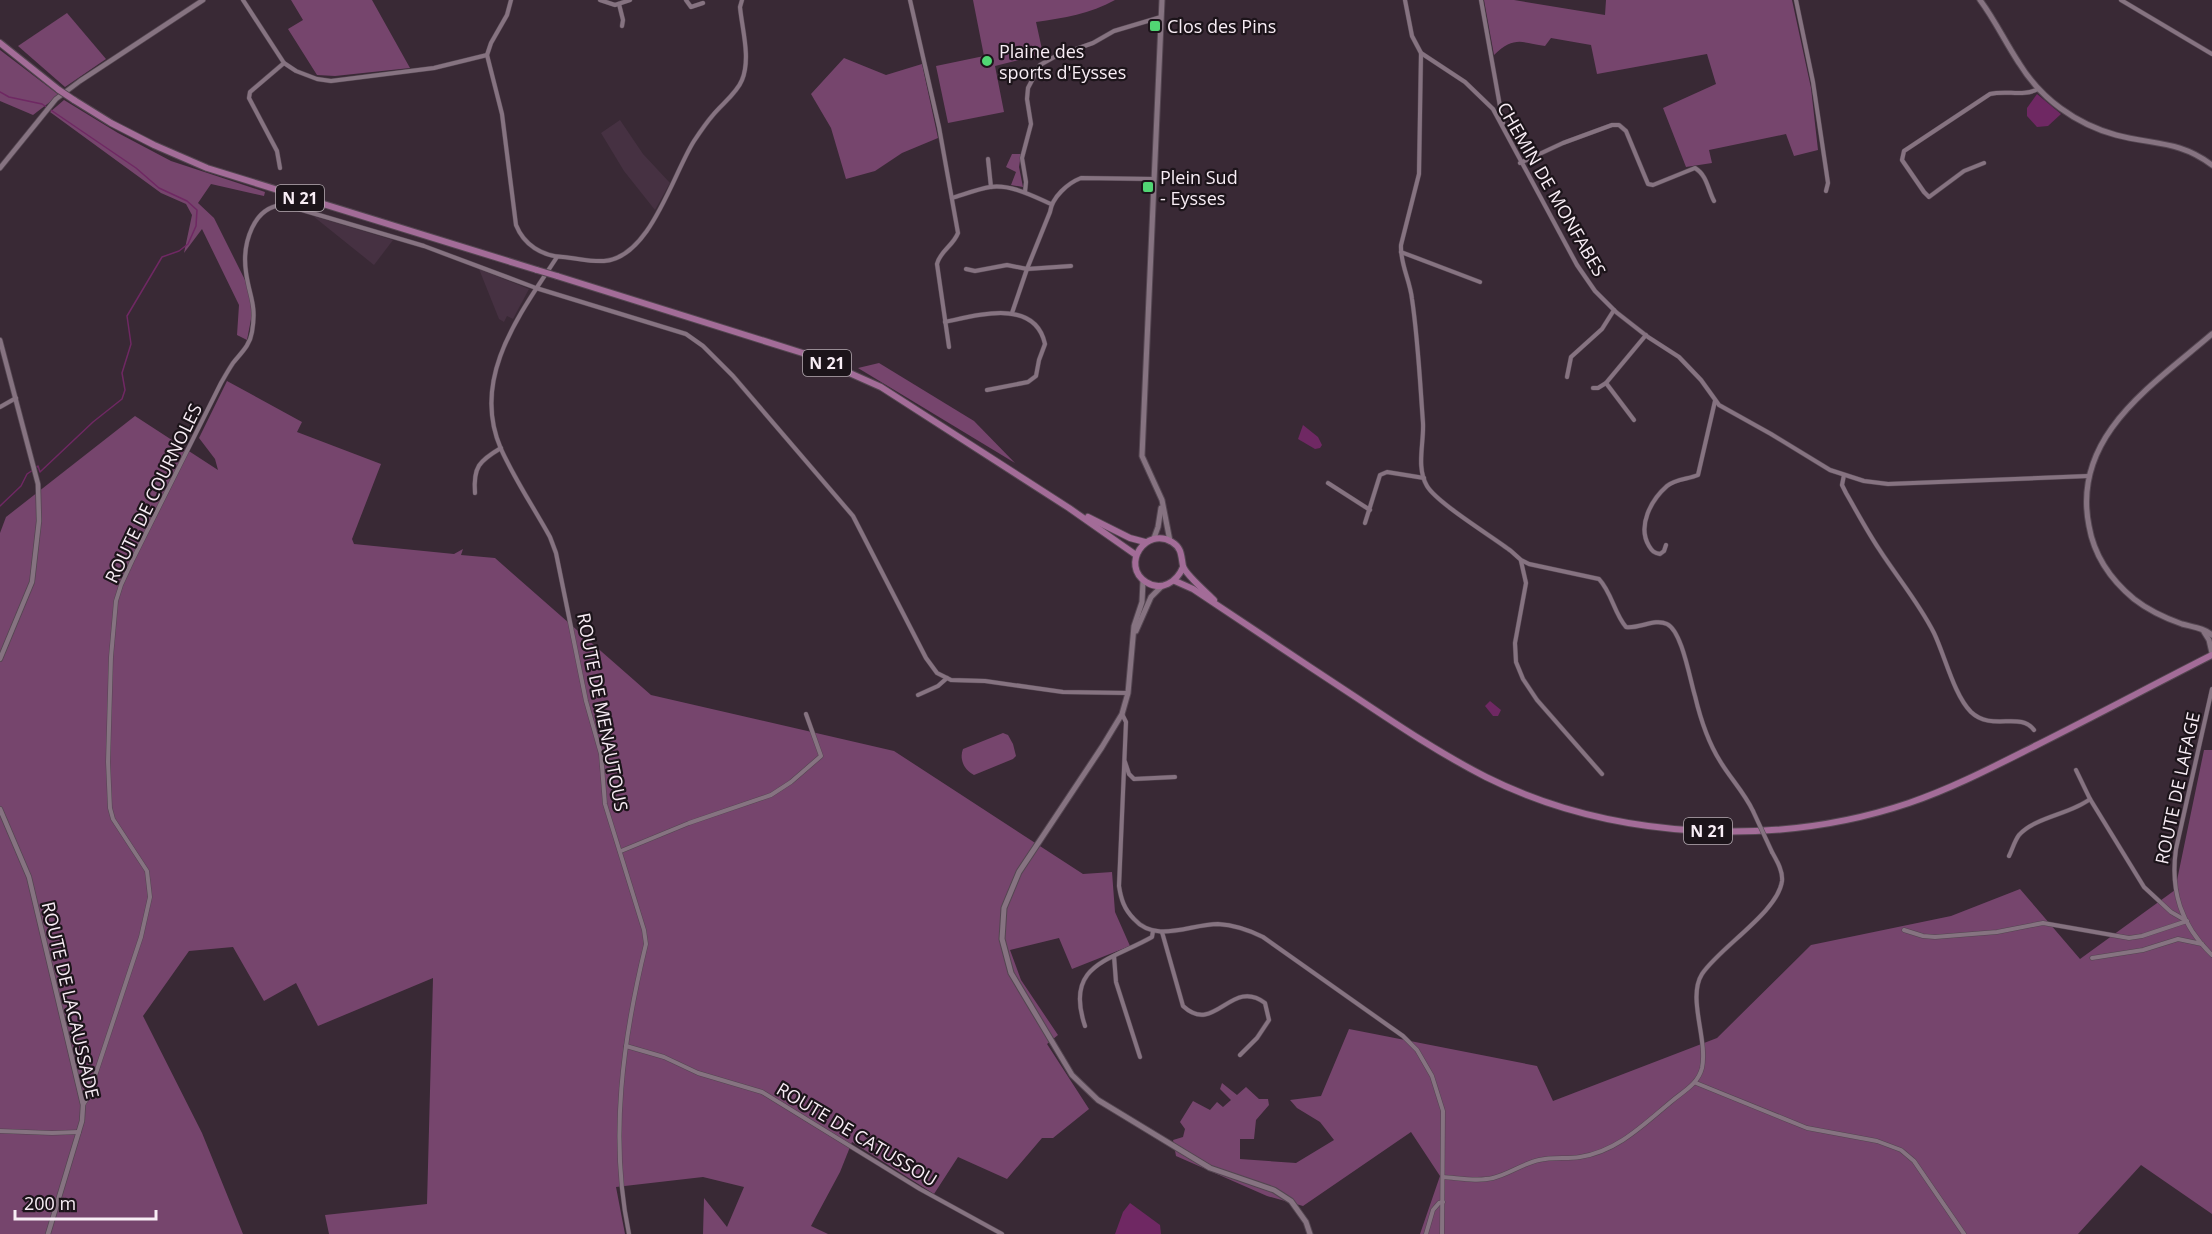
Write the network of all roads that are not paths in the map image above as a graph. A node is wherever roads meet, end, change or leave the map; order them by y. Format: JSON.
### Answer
{"nodes":[{"id":1,"x":204,"y":0,"type":"edge"},
{"id":2,"x":243,"y":0,"type":"edge"},
{"id":3,"x":511,"y":0,"type":"edge"},
{"id":4,"x":600,"y":0,"type":"edge"},
{"id":5,"x":630,"y":0,"type":"edge"},
{"id":6,"x":686,"y":0,"type":"edge"},
{"id":7,"x":742,"y":0,"type":"edge"},
{"id":8,"x":910,"y":0,"type":"edge"},
{"id":9,"x":1161,"y":0,"type":"edge"},
{"id":10,"x":1405,"y":0,"type":"edge"},
{"id":11,"x":1481,"y":0,"type":"edge"},
{"id":12,"x":1796,"y":0,"type":"edge"},
{"id":13,"x":1980,"y":0,"type":"edge"},
{"id":14,"x":2121,"y":0,"type":"edge"},
{"id":15,"x":703,"y":3,"type":"dead end"},
{"id":16,"x":618,"y":4,"type":"junction"},
{"id":17,"x":1161,"y":17,"type":"junction"},
{"id":18,"x":621,"y":26,"type":"dead end"},
{"id":19,"x":0,"y":43,"type":"edge"},
{"id":20,"x":1421,"y":53,"type":"junction"},
{"id":21,"x":2212,"y":54,"type":"edge"},
{"id":22,"x":487,"y":55,"type":"junction"},
{"id":23,"x":284,"y":63,"type":"junction"},
{"id":24,"x":2038,"y":89,"type":"junction"},
{"id":25,"x":1503,"y":126,"type":"junction"},
{"id":26,"x":2,"y":159,"type":"edge"},
{"id":27,"x":988,"y":159,"type":"dead end"},
{"id":28,"x":1520,"y":163,"type":"junction"},
{"id":29,"x":1984,"y":163,"type":"dead end"},
{"id":30,"x":2212,"y":165,"type":"edge"},
{"id":31,"x":0,"y":168,"type":"edge"},
{"id":32,"x":280,"y":168,"type":"dead end"},
{"id":33,"x":1154,"y":179,"type":"junction"},
{"id":34,"x":991,"y":187,"type":"junction"},
{"id":35,"x":1826,"y":191,"type":"dead end"},
{"id":36,"x":1025,"y":192,"type":"junction"},
{"id":37,"x":952,"y":198,"type":"junction"},
{"id":38,"x":1714,"y":201,"type":"dead end"},
{"id":39,"x":1051,"y":204,"type":"junction"},
{"id":40,"x":1401,"y":252,"type":"junction"},
{"id":41,"x":1032,"y":256,"type":"junction"},
{"id":42,"x":557,"y":257,"type":"junction"},
{"id":43,"x":1071,"y":266,"type":"dead end"},
{"id":44,"x":1041,"y":267,"type":"junction"},
{"id":45,"x":1027,"y":269,"type":"junction"},
{"id":46,"x":966,"y":270,"type":"dead end"},
{"id":47,"x":1480,"y":282,"type":"dead end"},
{"id":48,"x":536,"y":288,"type":"junction"},
{"id":49,"x":1614,"y":310,"type":"junction"},
{"id":50,"x":1012,"y":313,"type":"junction"},
{"id":51,"x":945,"y":322,"type":"junction"},
{"id":52,"x":2212,"y":334,"type":"edge"},
{"id":53,"x":1646,"y":336,"type":"junction"},
{"id":54,"x":0,"y":340,"type":"edge"},
{"id":55,"x":949,"y":347,"type":"dead end"},
{"id":56,"x":1567,"y":376,"type":"dead end"},
{"id":57,"x":1606,"y":383,"type":"junction"},
{"id":58,"x":1593,"y":388,"type":"dead end"},
{"id":59,"x":987,"y":390,"type":"dead end"},
{"id":60,"x":16,"y":398,"type":"junction"},
{"id":61,"x":1715,"y":400,"type":"junction"},
{"id":62,"x":0,"y":407,"type":"edge"},
{"id":63,"x":1634,"y":420,"type":"dead end"},
{"id":64,"x":501,"y":448,"type":"junction"},
{"id":65,"x":1844,"y":475,"type":"junction"},
{"id":66,"x":2088,"y":476,"type":"junction"},
{"id":67,"x":1424,"y":478,"type":"junction"},
{"id":68,"x":1328,"y":483,"type":"dead end"},
{"id":69,"x":475,"y":493,"type":"dead end"},
{"id":70,"x":1161,"y":500,"type":"junction"},
{"id":71,"x":1069,"y":508,"type":"junction"},
{"id":72,"x":1370,"y":510,"type":"junction"},
{"id":73,"x":1365,"y":523,"type":"dead end"},
{"id":74,"x":1154,"y":538,"type":"junction"},
{"id":75,"x":1170,"y":541,"type":"junction"},
{"id":76,"x":1145,"y":542,"type":"junction"},
{"id":77,"x":1666,"y":545,"type":"dead end"},
{"id":78,"x":1136,"y":555,"type":"junction"},
{"id":79,"x":1521,"y":560,"type":"junction"},
{"id":80,"x":1183,"y":567,"type":"junction"},
{"id":81,"x":1143,"y":580,"type":"junction"},
{"id":82,"x":1175,"y":580,"type":"junction"},
{"id":83,"x":1162,"y":586,"type":"junction"},
{"id":84,"x":1224,"y":609,"type":"junction"},
{"id":85,"x":2201,"y":629,"type":"junction"},
{"id":86,"x":2212,"y":634,"type":"edge"},
{"id":87,"x":1132,"y":644,"type":"junction"},
{"id":88,"x":2212,"y":654,"type":"edge"},
{"id":89,"x":0,"y":659,"type":"edge"},
{"id":90,"x":947,"y":678,"type":"junction"},
{"id":91,"x":2212,"y":688,"type":"edge"},
{"id":92,"x":1128,"y":693,"type":"junction"},
{"id":93,"x":918,"y":695,"type":"dead end"},
{"id":94,"x":806,"y":714,"type":"dead end"},
{"id":95,"x":1122,"y":714,"type":"junction"},
{"id":96,"x":2034,"y":730,"type":"dead end"},
{"id":97,"x":1124,"y":762,"type":"junction"},
{"id":98,"x":2076,"y":770,"type":"dead end"},
{"id":99,"x":1602,"y":774,"type":"dead end"},
{"id":100,"x":1175,"y":777,"type":"dead end"},
{"id":101,"x":2090,"y":799,"type":"junction"},
{"id":102,"x":0,"y":809,"type":"edge"},
{"id":103,"x":621,"y":851,"type":"junction"},
{"id":104,"x":2009,"y":856,"type":"dead end"},
{"id":105,"x":2187,"y":921,"type":"junction"},
{"id":106,"x":1904,"y":930,"type":"dead end"},
{"id":107,"x":1153,"y":931,"type":"junction"},
{"id":108,"x":1161,"y":932,"type":"junction"},
{"id":109,"x":2202,"y":944,"type":"junction"},
{"id":110,"x":2212,"y":955,"type":"edge"},
{"id":111,"x":1114,"y":956,"type":"junction"},
{"id":112,"x":2092,"y":958,"type":"dead end"},
{"id":113,"x":1085,"y":1026,"type":"dead end"},
{"id":114,"x":626,"y":1046,"type":"junction"},
{"id":115,"x":1240,"y":1055,"type":"dead end"},
{"id":116,"x":1140,"y":1057,"type":"dead end"},
{"id":117,"x":1696,"y":1083,"type":"junction"},
{"id":118,"x":83,"y":1105,"type":"junction"},
{"id":119,"x":0,"y":1131,"type":"edge"},
{"id":120,"x":79,"y":1132,"type":"junction"},
{"id":121,"x":1443,"y":1177,"type":"junction"},
{"id":122,"x":1443,"y":1202,"type":"junction"},
{"id":123,"x":48,"y":1234,"type":"edge"},
{"id":124,"x":629,"y":1234,"type":"edge"},
{"id":125,"x":1002,"y":1234,"type":"edge"},
{"id":126,"x":1310,"y":1234,"type":"edge"},
{"id":127,"x":1426,"y":1234,"type":"edge"},
{"id":128,"x":1442,"y":1234,"type":"edge"},
{"id":129,"x":1964,"y":1234,"type":"edge"}],
"edges":[{"from":1,"to":26,"type":"street"},
{"from":2,"to":23,"type":"street"},
{"from":3,"to":22,"type":"street"},
{"from":4,"to":16,"type":"street"},
{"from":5,"to":16,"type":"street"},
{"from":6,"to":15,"type":"street"},
{"from":7,"to":42,"type":"street"},
{"from":8,"to":37,"type":"street"},
{"from":9,"to":17,"type":"main road"},
{"from":10,"to":20,"type":"street"},
{"from":11,"to":25,"type":"street"},
{"from":12,"to":35,"type":"street"},
{"from":13,"to":24,"type":"main road"},
{"from":14,"to":21,"type":"street"},
{"from":16,"to":18,"type":"street"},
{"from":17,"to":33,"type":"main road"},
{"from":17,"to":36,"type":"street"},
{"from":19,"to":71,"type":"main road","number":"N 21","bridge":true},
{"from":20,"to":25,"type":"street","name":"CHEMIN DE MONFABES"},
{"from":20,"to":40,"type":"street"},
{"from":22,"to":23,"type":"street"},
{"from":22,"to":42,"type":"street"},
{"from":23,"to":32,"type":"street"},
{"from":24,"to":29,"type":"street"},
{"from":24,"to":30,"type":"main road"},
{"from":25,"to":28,"type":"street","name":"CHEMIN DE MONFABES"},
{"from":26,"to":31,"type":"street"},
{"from":27,"to":34,"type":"street"},
{"from":28,"to":38,"type":"street"},
{"from":28,"to":49,"type":"street","name":"CHEMIN DE MONFABES"},
{"from":33,"to":39,"type":"street"},
{"from":33,"to":70,"type":"main road"},
{"from":34,"to":36,"type":"street"},
{"from":34,"to":37,"type":"street"},
{"from":36,"to":39,"type":"street"},
{"from":37,"to":51,"type":"street"},
{"from":39,"to":41,"type":"street"},
{"from":40,"to":47,"type":"street"},
{"from":40,"to":67,"type":"street"},
{"from":41,"to":44,"type":"street"},
{"from":41,"to":45,"type":"street"},
{"from":42,"to":48,"type":"street","name":"ROUTE DE MENAUTOUS"},
{"from":43,"to":44,"type":"street"},
{"from":44,"to":45,"type":"street"},
{"from":45,"to":46,"type":"street"},
{"from":45,"to":50,"type":"street"},
{"from":48,"to":64,"type":"street","name":"ROUTE DE MENAUTOUS"},
{"from":48,"to":90,"type":"street","name":"ROUTE DE COURNOLES"},
{"from":48,"to":118,"type":"street","name":"ROUTE DE COURNOLES"},
{"from":49,"to":53,"type":"street","name":"CHEMIN DE MONFABES"},
{"from":49,"to":56,"type":"street"},
{"from":50,"to":51,"type":"street"},
{"from":50,"to":59,"type":"street"},
{"from":51,"to":55,"type":"street"},
{"from":52,"to":66,"type":"main road"},
{"from":53,"to":57,"type":"street"},
{"from":53,"to":61,"type":"street","name":"CHEMIN DE MONFABES"},
{"from":54,"to":60,"type":"street"},
{"from":57,"to":58,"type":"street"},
{"from":57,"to":63,"type":"street"},
{"from":60,"to":62,"type":"street"},
{"from":60,"to":89,"type":"street"},
{"from":61,"to":65,"type":"street","name":"CHEMIN DE MONFABES"},
{"from":61,"to":77,"type":"street"},
{"from":64,"to":69,"type":"street"},
{"from":64,"to":103,"type":"street","name":"ROUTE DE MENAUTOUS"},
{"from":65,"to":66,"type":"street","name":"CHEMIN DE MONFABES"},
{"from":65,"to":96,"type":"street"},
{"from":66,"to":85,"type":"main road"},
{"from":67,"to":72,"type":"street"},
{"from":67,"to":79,"type":"street"},
{"from":68,"to":72,"type":"street"},
{"from":70,"to":74,"type":"main road"},
{"from":70,"to":75,"type":"main road"},
{"from":71,"to":76,"type":"main road","number":"N 21"},
{"from":71,"to":78,"type":"main road","number":"N 21"},
{"from":72,"to":73,"type":"street"},
{"from":74,"to":75,"type":"main road"},
{"from":74,"to":76,"type":"main road"},
{"from":75,"to":80,"type":"main road"},
{"from":76,"to":78,"type":"main road"},
{"from":78,"to":81,"type":"main road"},
{"from":79,"to":99,"type":"street"},
{"from":79,"to":117,"type":"street","bridge":true},
{"from":80,"to":82,"type":"main road"},
{"from":80,"to":84,"type":"main road","number":"N 21"},
{"from":81,"to":83,"type":"main road"},
{"from":81,"to":87,"type":"main road"},
{"from":82,"to":83,"type":"main road"},
{"from":82,"to":84,"type":"main road","number":"N 21"},
{"from":83,"to":87,"type":"main road"},
{"from":84,"to":88,"type":"main road","number":"N 21"},
{"from":85,"to":86,"type":"main road"},
{"from":85,"to":88,"type":"main road"},
{"from":87,"to":92,"type":"main road"},
{"from":90,"to":92,"type":"street"},
{"from":90,"to":93,"type":"street"},
{"from":91,"to":105,"type":"street","name":"ROUTE DE LAFAGE"},
{"from":92,"to":95,"type":"main road"},
{"from":94,"to":103,"type":"street"},
{"from":95,"to":97,"type":"street"},
{"from":95,"to":126,"type":"main road"},
{"from":97,"to":100,"type":"street"},
{"from":97,"to":107,"type":"street"},
{"from":98,"to":101,"type":"street"},
{"from":101,"to":104,"type":"street"},
{"from":101,"to":105,"type":"street"},
{"from":102,"to":118,"type":"street","name":"ROUTE DE LACAUSSADE"},
{"from":103,"to":114,"type":"street","name":"ROUTE DE MENAUTOUS"},
{"from":105,"to":106,"type":"street"},
{"from":105,"to":109,"type":"street","name":"ROUTE DE LAFAGE"},
{"from":107,"to":108,"type":"street"},
{"from":107,"to":111,"type":"street"},
{"from":108,"to":115,"type":"street"},
{"from":108,"to":121,"type":"street"},
{"from":109,"to":110,"type":"street","name":"ROUTE DE LAFAGE"},
{"from":109,"to":112,"type":"street"},
{"from":111,"to":113,"type":"street"},
{"from":111,"to":116,"type":"street"},
{"from":114,"to":124,"type":"street","name":"ROUTE DE MENAUTOUS"},
{"from":114,"to":125,"type":"street","name":"ROUTE DE CATUSSOU"},
{"from":117,"to":121,"type":"street"},
{"from":117,"to":129,"type":"street"},
{"from":118,"to":120,"type":"street","name":"ROUTE DE LACAUSSADE"},
{"from":119,"to":120,"type":"street"},
{"from":120,"to":123,"type":"street","name":"ROUTE DE LACAUSSADE"},
{"from":121,"to":122,"type":"street"},
{"from":122,"to":127,"type":"street"},
{"from":122,"to":128,"type":"street"}]}
